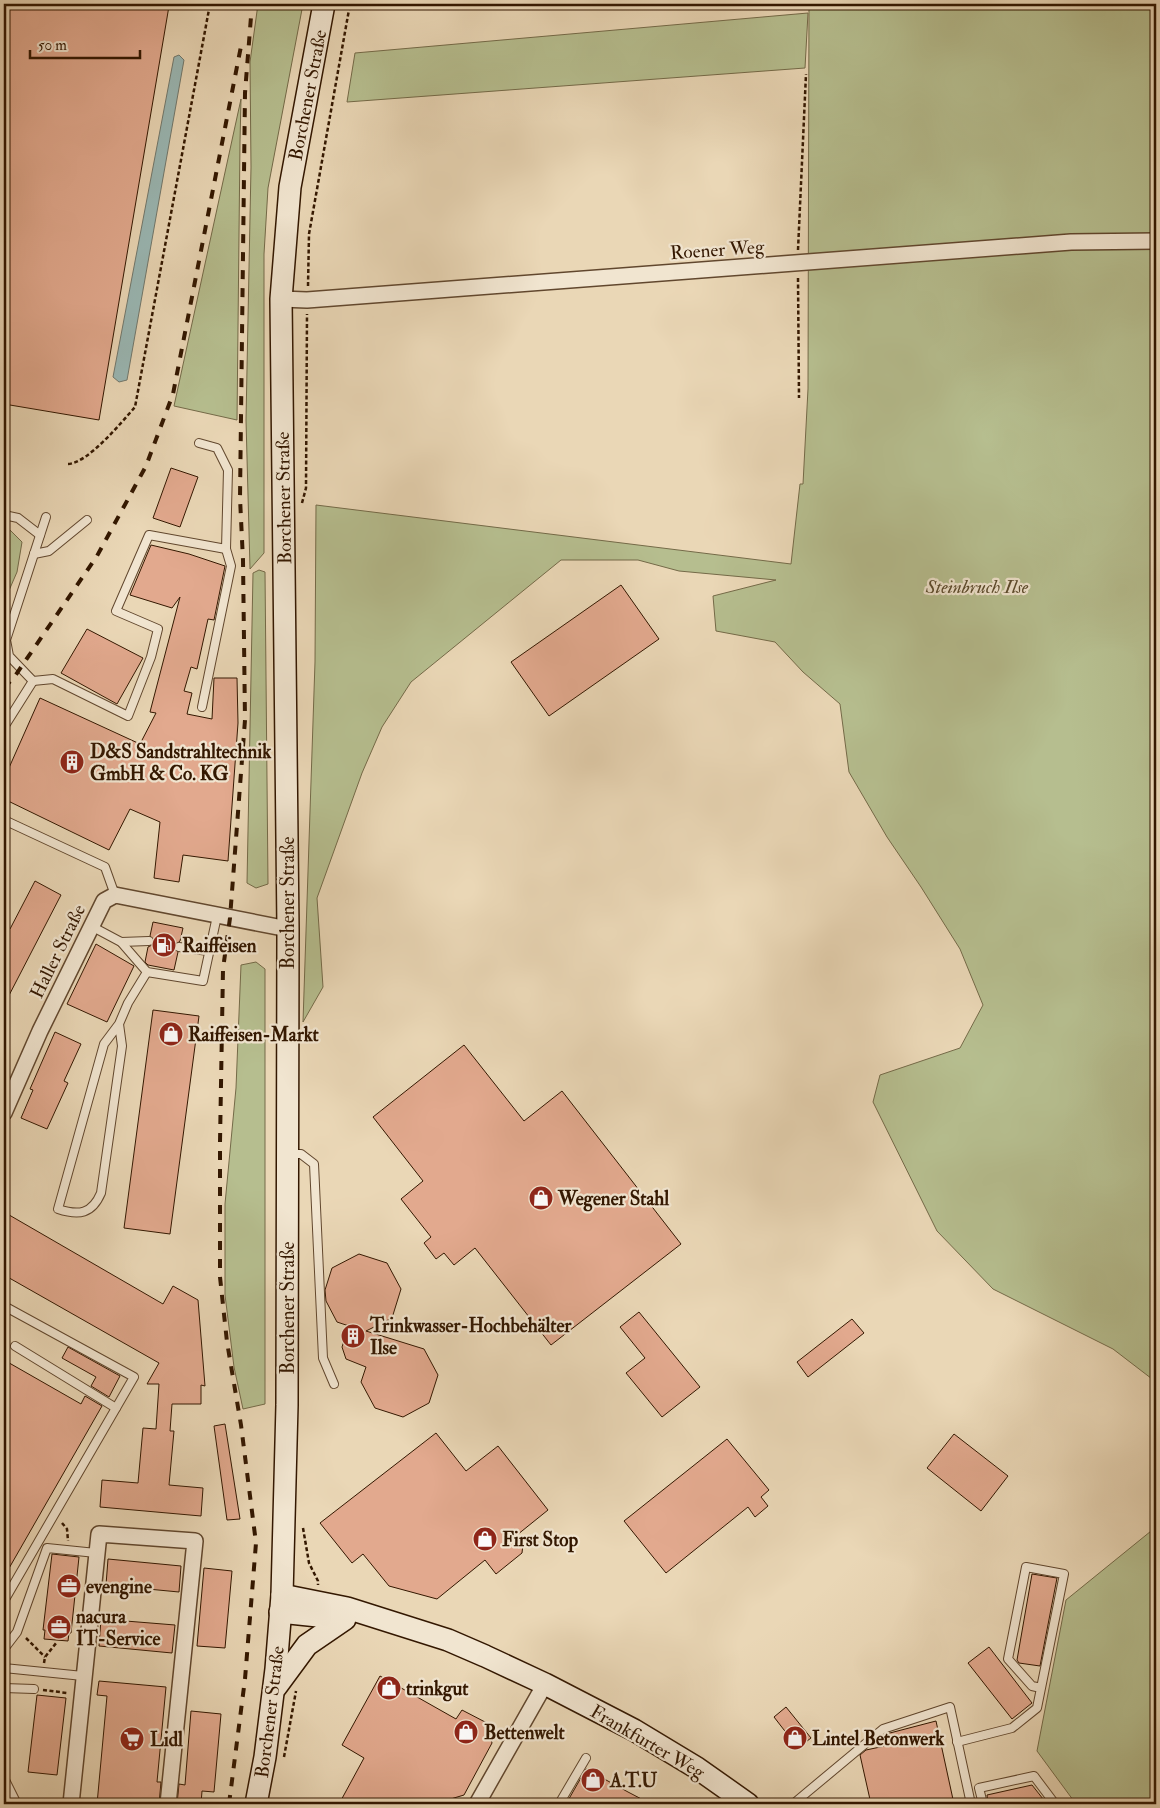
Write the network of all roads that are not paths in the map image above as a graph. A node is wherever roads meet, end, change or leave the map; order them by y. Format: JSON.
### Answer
{"nodes":[{"id":1,"x":324,"y":4,"type":"edge"},
{"id":2,"x":1156,"y":241,"type":"edge"},
{"id":3,"x":281,"y":299,"type":"junction"},
{"id":4,"x":199,"y":443,"type":"dead end"},
{"id":5,"x":4,"y":515,"type":"edge"},
{"id":6,"x":46,"y":517,"type":"dead end"},
{"id":7,"x":87,"y":520,"type":"dead end"},
{"id":8,"x":40,"y":535,"type":"junction"},
{"id":9,"x":226,"y":549,"type":"junction"},
{"id":10,"x":34,"y":554,"type":"junction"},
{"id":11,"x":33,"y":682,"type":"junction"},
{"id":12,"x":202,"y":707,"type":"dead end"},
{"id":13,"x":4,"y":727,"type":"edge"},
{"id":14,"x":4,"y":820,"type":"edge"},
{"id":15,"x":115,"y":895,"type":"junction"},
{"id":16,"x":217,"y":916,"type":"junction"},
{"id":17,"x":92,"y":926,"type":"junction"},
{"id":18,"x":288,"y":929,"type":"junction"},
{"id":19,"x":121,"y":942,"type":"junction"},
{"id":20,"x":149,"y":942,"type":"dead end"},
{"id":21,"x":179,"y":947,"type":"dead end"},
{"id":22,"x":208,"y":951,"type":"junction"},
{"id":23,"x":147,"y":972,"type":"junction"},
{"id":24,"x":119,"y":1024,"type":"junction"},
{"id":25,"x":4,"y":1113,"type":"edge"},
{"id":26,"x":286,"y":1154,"type":"junction"},
{"id":27,"x":4,"y":1306,"type":"edge"},
{"id":28,"x":14,"y":1346,"type":"dead end"},
{"id":29,"x":334,"y":1384,"type":"dead end"},
{"id":30,"x":116,"y":1408,"type":"junction"},
{"id":31,"x":96,"y":1553,"type":"junction"},
{"id":32,"x":4,"y":1601,"type":"edge"},
{"id":33,"x":281,"y":1603,"type":"junction"},
{"id":34,"x":345,"y":1619,"type":"junction"},
{"id":35,"x":377,"y":1619,"type":"junction"},
{"id":36,"x":4,"y":1649,"type":"edge"},
{"id":37,"x":4,"y":1668,"type":"edge"},
{"id":38,"x":83,"y":1676,"type":"junction"},
{"id":39,"x":545,"y":1684,"type":"junction"},
{"id":40,"x":4,"y":1688,"type":"edge"},
{"id":41,"x":1041,"y":1688,"type":"junction"},
{"id":42,"x":34,"y":1689,"type":"road end"},
{"id":43,"x":274,"y":1689,"type":"junction"},
{"id":44,"x":957,"y":1742,"type":"junction"},
{"id":45,"x":586,"y":1758,"type":"dead end"},
{"id":46,"x":4,"y":1778,"type":"edge"},
{"id":47,"x":17,"y":1804,"type":"edge"},
{"id":48,"x":71,"y":1804,"type":"edge"},
{"id":49,"x":168,"y":1804,"type":"edge"},
{"id":50,"x":256,"y":1804,"type":"edge"},
{"id":51,"x":477,"y":1804,"type":"edge"},
{"id":52,"x":560,"y":1804,"type":"edge"},
{"id":53,"x":748,"y":1804,"type":"edge"},
{"id":54,"x":793,"y":1804,"type":"edge"},
{"id":55,"x":971,"y":1804,"type":"edge"},
{"id":56,"x":983,"y":1804,"type":"edge"},
{"id":57,"x":1055,"y":1804,"type":"edge"}],
"edges":[{"from":1,"to":3,"type":"main road","name":"Borchener Straße"},
{"from":2,"to":3,"type":"street","name":"Roener Weg"},
{"from":3,"to":18,"type":"main road","name":"Borchener Straße"},
{"from":4,"to":9,"type":"lane"},
{"from":5,"to":8,"type":"lane"},
{"from":6,"to":8,"type":"lane"},
{"from":7,"to":10,"type":"lane"},
{"from":8,"to":10,"type":"lane"},
{"from":9,"to":11,"type":"lane"},
{"from":9,"to":12,"type":"lane"},
{"from":10,"to":11,"type":"lane"},
{"from":11,"to":13,"type":"lane"},
{"from":14,"to":15,"type":"lane"},
{"from":15,"to":16,"type":"street"},
{"from":15,"to":17,"type":"street","name":"Haller Straße"},
{"from":16,"to":18,"type":"street"},
{"from":16,"to":22,"type":"lane"},
{"from":17,"to":19,"type":"lane"},
{"from":17,"to":25,"type":"street","name":"Haller Straße"},
{"from":18,"to":26,"type":"main road","name":"Borchener Straße"},
{"from":19,"to":20,"type":"lane"},
{"from":19,"to":23,"type":"lane"},
{"from":21,"to":22,"type":"lane"},
{"from":22,"to":23,"type":"lane"},
{"from":23,"to":24,"type":"lane"},
{"from":24,"to":24,"type":"lane"},
{"from":26,"to":29,"type":"lane"},
{"from":26,"to":33,"type":"main road","name":"Borchener Straße"},
{"from":27,"to":30,"type":"lane"},
{"from":28,"to":30,"type":"lane"},
{"from":30,"to":32,"type":"lane"},
{"from":31,"to":36,"type":"lane"},
{"from":31,"to":38,"type":"street"},
{"from":31,"to":49,"type":"street"},
{"from":33,"to":34,"type":"main road","name":"Frankfurter Weg"},
{"from":33,"to":35,"type":"main road","name":"Frankfurter Weg"},
{"from":33,"to":43,"type":"main road","name":"Borchener Straße"},
{"from":34,"to":35,"type":"main road","name":"Frankfurter Weg"},
{"from":34,"to":43,"type":"main road"},
{"from":35,"to":39,"type":"main road","name":"Frankfurter Weg"},
{"from":37,"to":38,"type":"lane"},
{"from":38,"to":48,"type":"street"},
{"from":39,"to":51,"type":"street"},
{"from":39,"to":53,"type":"main road","name":"Frankfurter Weg"},
{"from":40,"to":42,"type":"lane"},
{"from":41,"to":41,"type":"lane"},
{"from":41,"to":44,"type":"lane"},
{"from":43,"to":50,"type":"main road","name":"Borchener Straße"},
{"from":44,"to":54,"type":"lane"},
{"from":44,"to":55,"type":"lane"},
{"from":45,"to":52,"type":"lane"},
{"from":46,"to":47,"type":"lane"},
{"from":56,"to":57,"type":"lane"}]}
